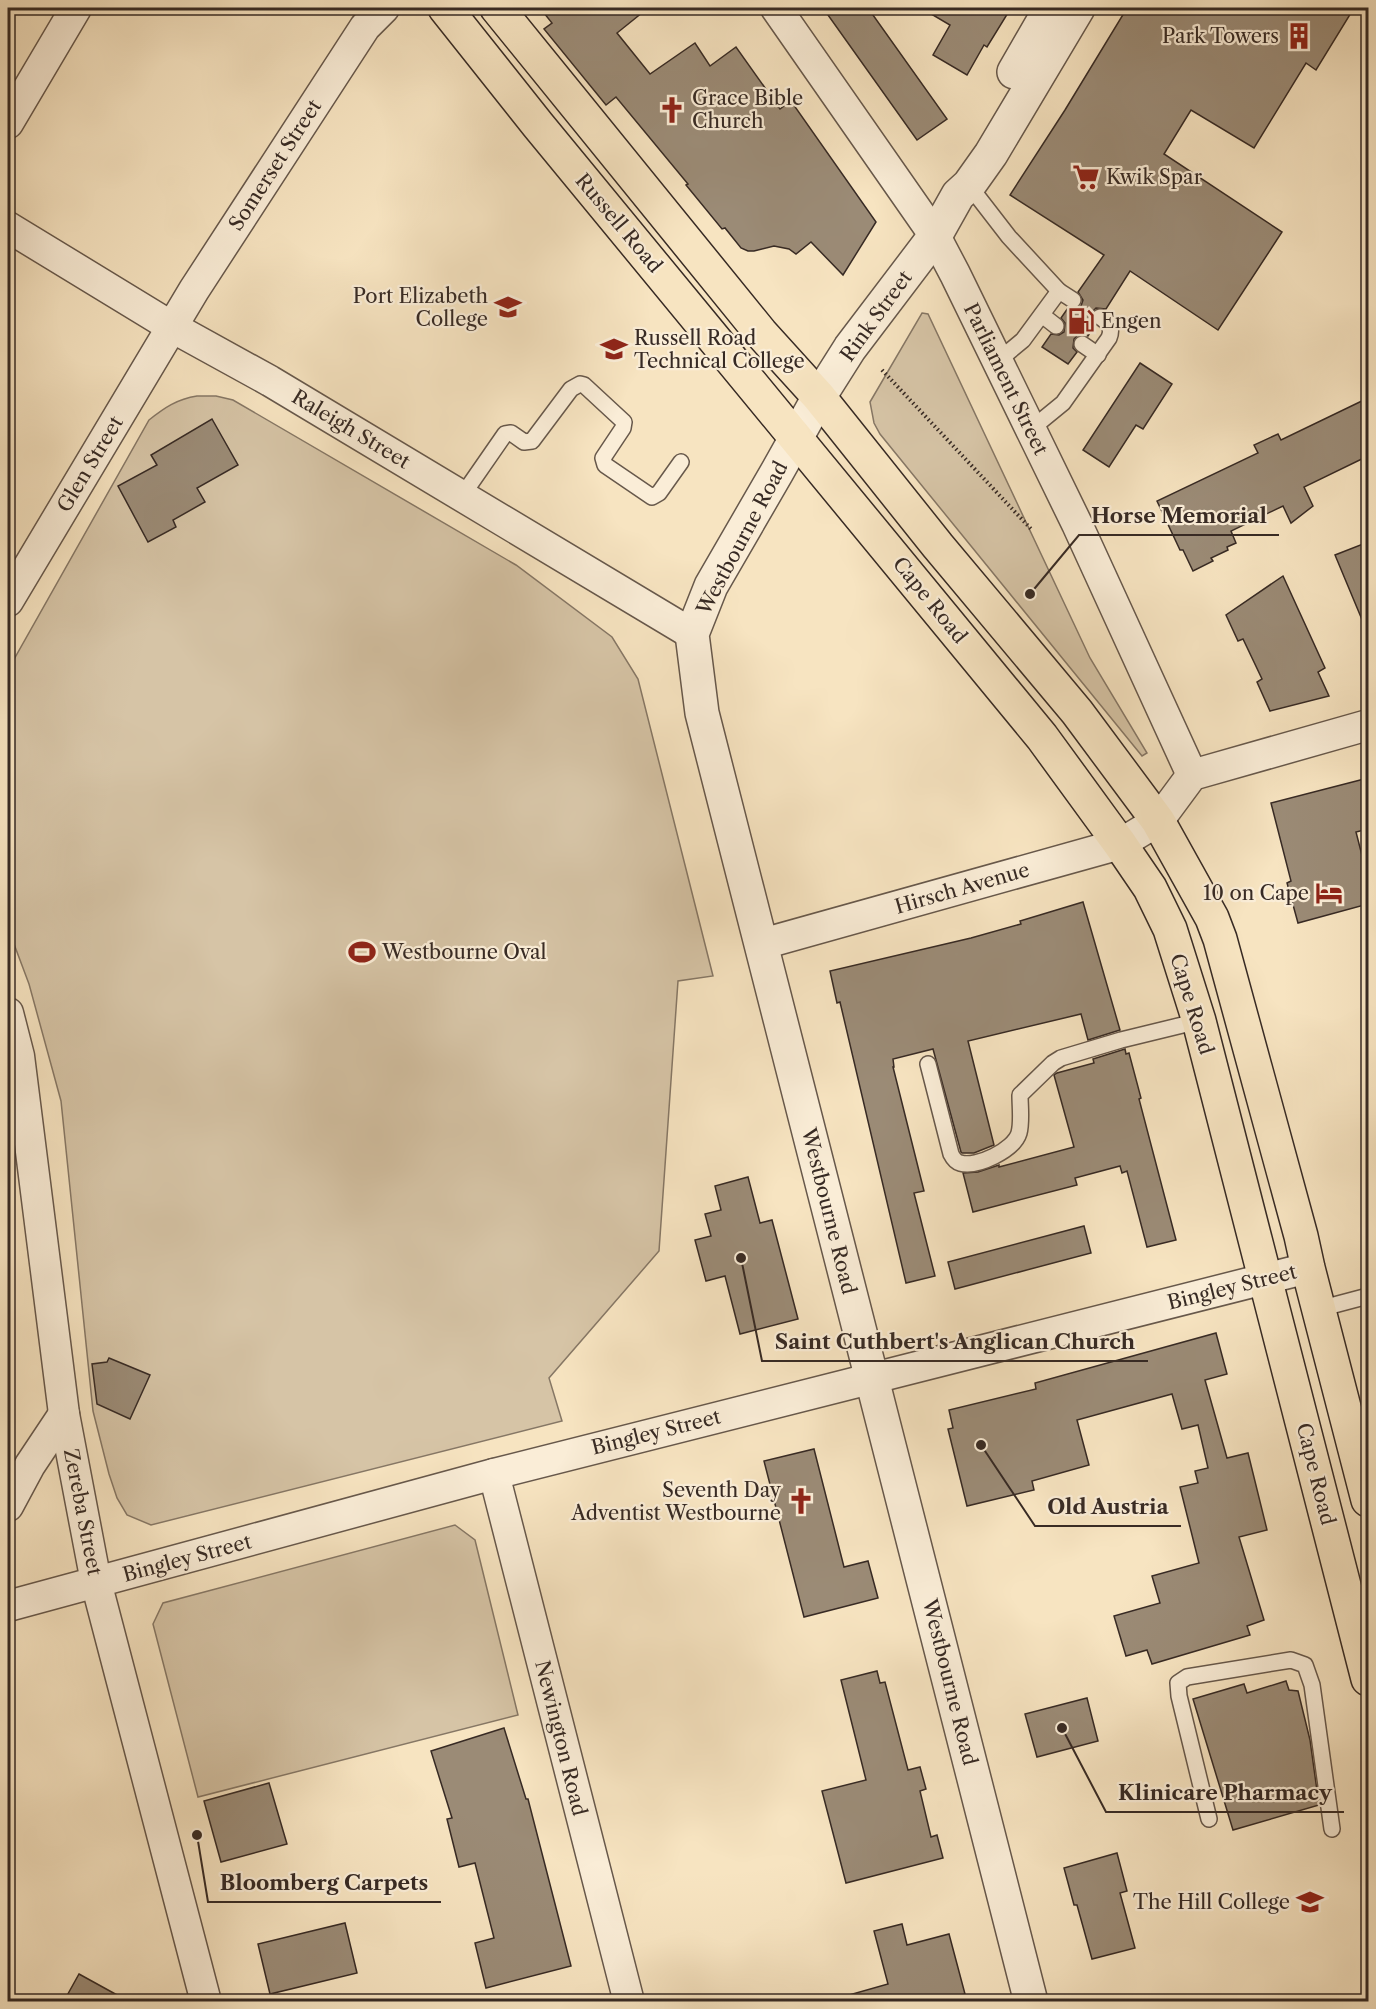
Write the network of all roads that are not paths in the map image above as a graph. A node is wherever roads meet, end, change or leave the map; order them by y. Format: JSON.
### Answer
{"nodes":[{"id":1,"x":76,"y":8,"type":"edge"},
{"id":2,"x":384,"y":8,"type":"edge"},
{"id":3,"x":445,"y":8,"type":"edge"},
{"id":4,"x":497,"y":8,"type":"edge"},
{"id":5,"x":776,"y":8,"type":"edge"},
{"id":6,"x":1071,"y":8,"type":"edge"},
{"id":7,"x":8,"y":123,"type":"edge"},
{"id":8,"x":962,"y":186,"type":"junction"},
{"id":9,"x":8,"y":227,"type":"edge"},
{"id":10,"x":935,"y":236,"type":"junction"},
{"id":11,"x":1059,"y":291,"type":"junction"},
{"id":12,"x":1073,"y":300,"type":"dead end"},
{"id":13,"x":1042,"y":315,"type":"junction"},
{"id":14,"x":1101,"y":317,"type":"dead end"},
{"id":15,"x":1056,"y":326,"type":"dead end"},
{"id":16,"x":172,"y":327,"type":"junction"},
{"id":17,"x":1082,"y":344,"type":"dead end"},
{"id":18,"x":1098,"y":355,"type":"junction"},
{"id":19,"x":999,"y":360,"type":"junction"},
{"id":20,"x":819,"y":397,"type":"junction"},
{"id":21,"x":1030,"y":430,"type":"junction"},
{"id":22,"x":796,"y":437,"type":"junction"},
{"id":23,"x":681,"y":462,"type":"dead end"},
{"id":24,"x":462,"y":496,"type":"junction"},
{"id":25,"x":8,"y":601,"type":"edge"},
{"id":26,"x":692,"y":634,"type":"junction"},
{"id":27,"x":1368,"y":725,"type":"edge"},
{"id":28,"x":1192,"y":775,"type":"junction"},
{"id":29,"x":1158,"y":821,"type":"junction"},
{"id":30,"x":1120,"y":844,"type":"junction"},
{"id":31,"x":762,"y":944,"type":"junction"},
{"id":32,"x":8,"y":1013,"type":"edge"},
{"id":33,"x":1199,"y":1021,"type":"junction"},
{"id":34,"x":928,"y":1064,"type":"dead end"},
{"id":35,"x":1308,"y":1268,"type":"junction"},
{"id":36,"x":1266,"y":1278,"type":"junction"},
{"id":37,"x":1368,"y":1296,"type":"edge"},
{"id":38,"x":1319,"y":1309,"type":"junction"},
{"id":39,"x":871,"y":1377,"type":"junction"},
{"id":40,"x":64,"y":1414,"type":"junction"},
{"id":41,"x":494,"y":1474,"type":"junction"},
{"id":42,"x":1368,"y":1500,"type":"edge"},
{"id":43,"x":8,"y":1506,"type":"edge"},
{"id":44,"x":96,"y":1582,"type":"junction"},
{"id":45,"x":8,"y":1606,"type":"edge"},
{"id":46,"x":1368,"y":1679,"type":"edge"},
{"id":47,"x":1209,"y":1819,"type":"dead end"},
{"id":48,"x":1332,"y":1828,"type":"dead end"},
{"id":49,"x":206,"y":2001,"type":"edge"},
{"id":50,"x":629,"y":2001,"type":"edge"},
{"id":51,"x":1031,"y":2001,"type":"edge"}],
"edges":[{"from":1,"to":7,"type":"street"},
{"from":2,"to":16,"type":"street","name":"Somerset Street"},
{"from":3,"to":22,"type":"main road","name":"Russell Road"},
{"from":4,"to":20,"type":"main road","name":"Russell Road"},
{"from":5,"to":10,"type":"street","name":"Parliament Street"},
{"from":6,"to":8,"type":"street","name":"Rink Street"},
{"from":8,"to":10,"type":"street","name":"Rink Street"},
{"from":8,"to":11,"type":"lane"},
{"from":9,"to":16,"type":"street","name":"Raleigh Street"},
{"from":10,"to":19,"type":"street","name":"Parliament Street"},
{"from":10,"to":20,"type":"street","name":"Rink Street"},
{"from":11,"to":12,"type":"lane"},
{"from":11,"to":13,"type":"lane"},
{"from":13,"to":15,"type":"lane"},
{"from":13,"to":19,"type":"lane"},
{"from":14,"to":18,"type":"lane"},
{"from":16,"to":24,"type":"street","name":"Raleigh Street"},
{"from":16,"to":25,"type":"street","name":"Glen Street"},
{"from":17,"to":18,"type":"lane"},
{"from":18,"to":21,"type":"lane"},
{"from":19,"to":21,"type":"street","name":"Parliament Street"},
{"from":20,"to":22,"type":"street","name":"Rink Street"},
{"from":20,"to":29,"type":"main road","name":"Cape Road"},
{"from":21,"to":28,"type":"street","name":"Parliament Street"},
{"from":22,"to":26,"type":"street","name":"Westbourne Road"},
{"from":22,"to":30,"type":"main road","name":"Cape Road"},
{"from":23,"to":24,"type":"lane"},
{"from":24,"to":26,"type":"street","name":"Raleigh Street"},
{"from":26,"to":31,"type":"street","name":"Westbourne Road"},
{"from":27,"to":28,"type":"street"},
{"from":28,"to":29,"type":"street"},
{"from":29,"to":30,"type":"street","name":"Hirsch Avenue"},
{"from":29,"to":35,"type":"main road","name":"Cape Road"},
{"from":30,"to":31,"type":"street","name":"Hirsch Avenue"},
{"from":30,"to":33,"type":"main road","name":"Cape Road"},
{"from":31,"to":39,"type":"street","name":"Westbourne Road"},
{"from":32,"to":40,"type":"street","name":"Zereba Street"},
{"from":33,"to":34,"type":"lane"},
{"from":33,"to":36,"type":"main road","name":"Cape Road"},
{"from":35,"to":36,"type":"street","name":"Bingley Street"},
{"from":35,"to":38,"type":"main road","name":"Cape Road"},
{"from":36,"to":39,"type":"street","name":"Bingley Street"},
{"from":36,"to":46,"type":"main road","name":"Cape Road"},
{"from":37,"to":38,"type":"lane"},
{"from":38,"to":42,"type":"main road","name":"Cape Road"},
{"from":39,"to":41,"type":"street","name":"Bingley Street"},
{"from":39,"to":51,"type":"street","name":"Westbourne Road"},
{"from":40,"to":43,"type":"street"},
{"from":40,"to":44,"type":"street","name":"Zereba Street"},
{"from":41,"to":44,"type":"street","name":"Bingley Street"},
{"from":41,"to":50,"type":"street","name":"Newington Road"},
{"from":44,"to":45,"type":"street","name":"Bingley Street"},
{"from":44,"to":49,"type":"street","name":"Zereba Street"},
{"from":47,"to":48,"type":"lane"}]}
